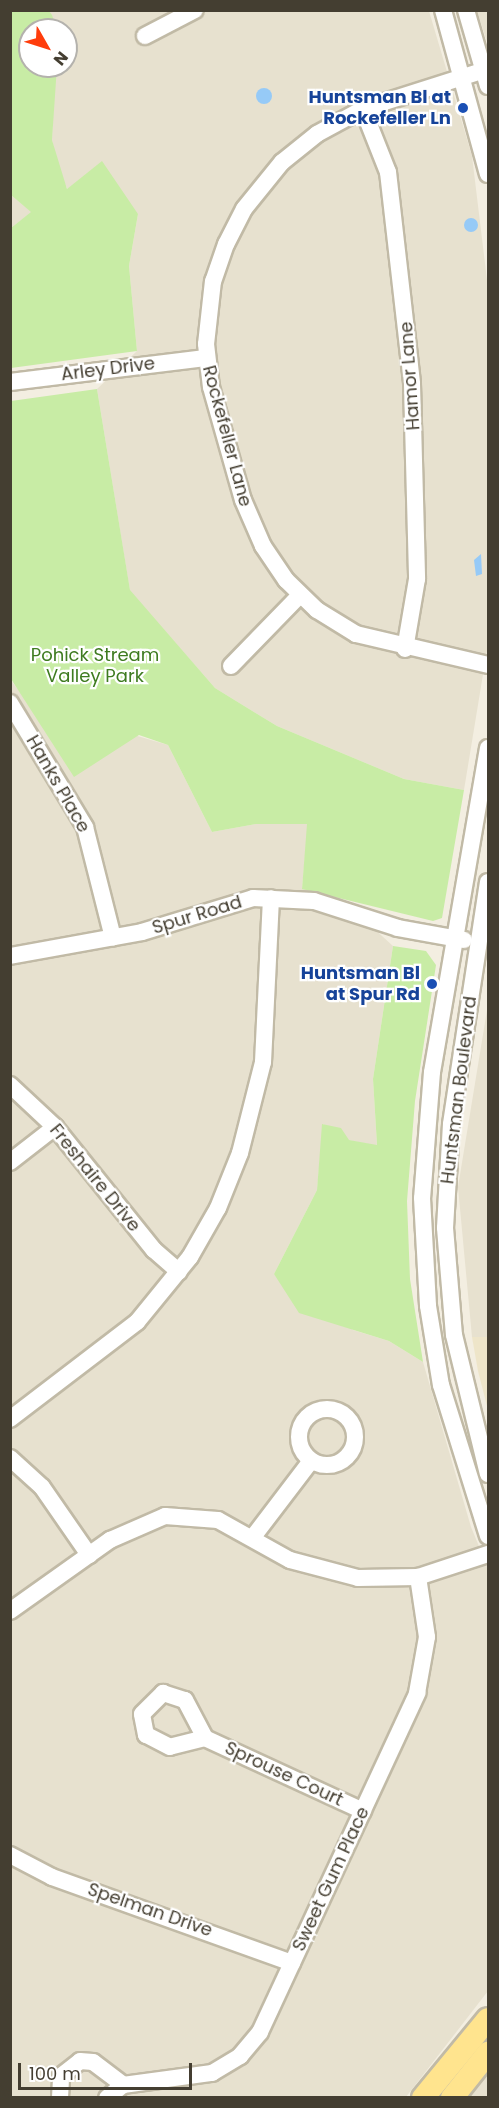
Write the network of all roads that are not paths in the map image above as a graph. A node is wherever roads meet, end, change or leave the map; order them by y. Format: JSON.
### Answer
{"nodes":[{"id":1,"x":443,"y":10,"type":"edge"},
{"id":2,"x":466,"y":10,"type":"edge"},
{"id":3,"x":195,"y":11,"type":"edge"},
{"id":4,"x":146,"y":36,"type":"dead end"},
{"id":5,"x":487,"y":75,"type":"edge"},
{"id":6,"x":464,"y":76,"type":"junction"},
{"id":7,"x":363,"y":109,"type":"junction"},
{"id":8,"x":489,"y":174,"type":"edge"},
{"id":9,"x":207,"y":358,"type":"junction"},
{"id":10,"x":10,"y":382,"type":"edge"},
{"id":11,"x":300,"y":595,"type":"junction"},
{"id":12,"x":405,"y":649,"type":"junction"},
{"id":13,"x":489,"y":664,"type":"edge"},
{"id":14,"x":231,"y":666,"type":"dead end"},
{"id":15,"x":10,"y":703,"type":"edge"},
{"id":16,"x":489,"y":748,"type":"edge"},
{"id":17,"x":489,"y":882,"type":"edge"},
{"id":18,"x":271,"y":898,"type":"junction"},
{"id":19,"x":113,"y":938,"type":"junction"},
{"id":20,"x":455,"y":938,"type":"junction"},
{"id":21,"x":484,"y":944,"type":"edge"},
{"id":22,"x":10,"y":956,"type":"edge"},
{"id":23,"x":10,"y":1084,"type":"edge"},
{"id":24,"x":56,"y":1128,"type":"junction"},
{"id":25,"x":10,"y":1162,"type":"edge"},
{"id":26,"x":179,"y":1272,"type":"junction"},
{"id":27,"x":10,"y":1419,"type":"edge"},
{"id":28,"x":10,"y":1458,"type":"edge"},
{"id":29,"x":311,"y":1461,"type":"dead end"},
{"id":30,"x":489,"y":1474,"type":"edge"},
{"id":31,"x":489,"y":1536,"type":"edge"},
{"id":32,"x":253,"y":1537,"type":"junction"},
{"id":33,"x":489,"y":1554,"type":"edge"},
{"id":34,"x":90,"y":1555,"type":"junction"},
{"id":35,"x":418,"y":1577,"type":"junction"},
{"id":36,"x":10,"y":1611,"type":"edge"},
{"id":37,"x":205,"y":1738,"type":"dead end"},
{"id":38,"x":363,"y":1811,"type":"junction"},
{"id":39,"x":10,"y":1855,"type":"edge"},
{"id":40,"x":292,"y":1964,"type":"junction"},
{"id":41,"x":489,"y":2019,"type":"edge"},
{"id":42,"x":489,"y":2053,"type":"edge"},
{"id":43,"x":123,"y":2085,"type":"junction"},
{"id":44,"x":60,"y":2097,"type":"edge"},
{"id":45,"x":107,"y":2097,"type":"edge"},
{"id":46,"x":423,"y":2097,"type":"edge"},
{"id":47,"x":452,"y":2097,"type":"edge"}],
"edges":[{"from":1,"to":6,"type":"street"},
{"from":2,"to":5,"type":"street"},
{"from":3,"to":4,"type":"street"},
{"from":5,"to":6,"type":"street","name":"Rockefeller Lane"},
{"from":6,"to":7,"type":"street","name":"Rockefeller Lane"},
{"from":6,"to":8,"type":"street"},
{"from":7,"to":9,"type":"street","name":"Rockefeller Lane"},
{"from":7,"to":12,"type":"street","name":"Hamor Lane"},
{"from":9,"to":10,"type":"street","name":"Arley Drive"},
{"from":9,"to":11,"type":"street","name":"Rockefeller Lane"},
{"from":11,"to":12,"type":"street","name":"Rockefeller Lane"},
{"from":11,"to":14,"type":"street"},
{"from":12,"to":13,"type":"street","name":"Rockefeller Lane"},
{"from":15,"to":19,"type":"street","name":"Hanks Place"},
{"from":16,"to":20,"type":"street","name":"Huntsman Boulevard"},
{"from":17,"to":21,"type":"street","name":"Huntsman Boulevard"},
{"from":18,"to":19,"type":"street","name":"Spur Road"},
{"from":18,"to":20,"type":"street","name":"Spur Road"},
{"from":18,"to":26,"type":"street"},
{"from":19,"to":22,"type":"street","name":"Spur Road"},
{"from":20,"to":21,"type":"street","name":"Spur Road"},
{"from":20,"to":31,"type":"street","name":"Huntsman Boulevard"},
{"from":21,"to":30,"type":"street","name":"Huntsman Boulevard"},
{"from":23,"to":24,"type":"street","name":"Freshaire Drive"},
{"from":24,"to":25,"type":"street"},
{"from":24,"to":26,"type":"street","name":"Freshaire Drive"},
{"from":26,"to":27,"type":"street"},
{"from":28,"to":34,"type":"street"},
{"from":29,"to":32,"type":"street"},
{"from":32,"to":34,"type":"street"},
{"from":32,"to":35,"type":"street"},
{"from":33,"to":35,"type":"street"},
{"from":34,"to":36,"type":"street"},
{"from":35,"to":38,"type":"street","name":"Sweet Gum Place"},
{"from":37,"to":38,"type":"street","name":"Sprouse Court"},
{"from":38,"to":40,"type":"street","name":"Sweet Gum Place"},
{"from":39,"to":40,"type":"street","name":"Spelman Drive"},
{"from":40,"to":43,"type":"street","name":"Sweet Gum Place"},
{"from":41,"to":46,"type":"main road"},
{"from":42,"to":47,"type":"main road"},
{"from":43,"to":44,"type":"street"},
{"from":43,"to":45,"type":"street"}]}
